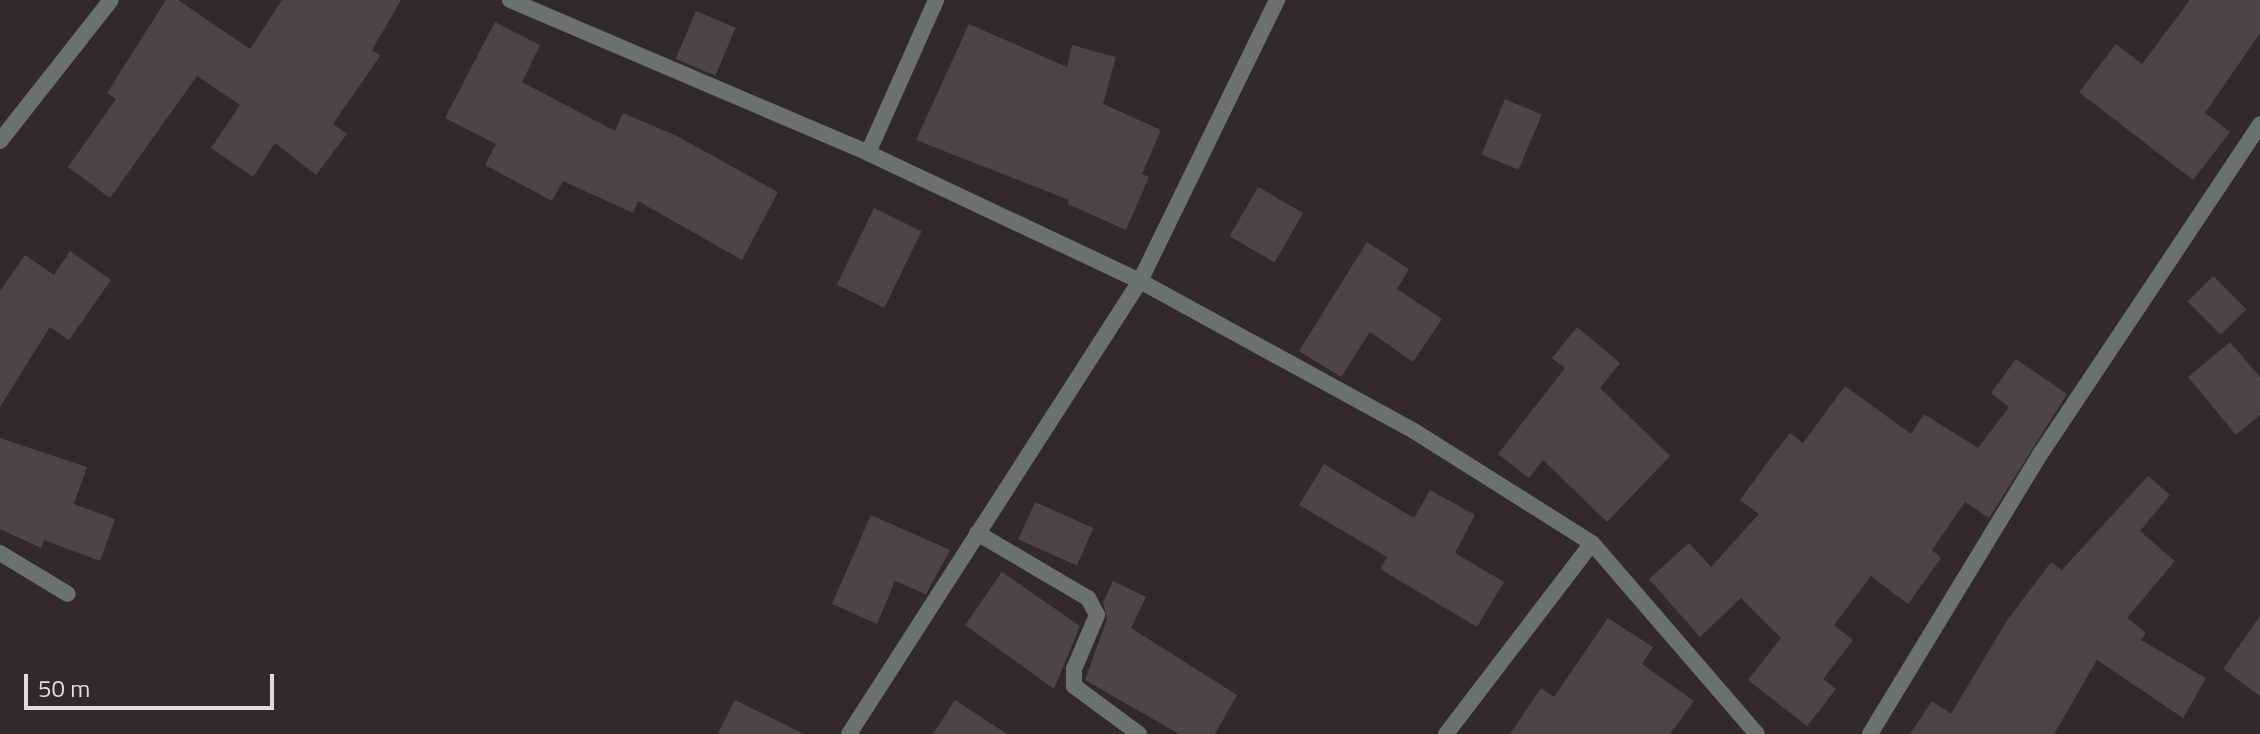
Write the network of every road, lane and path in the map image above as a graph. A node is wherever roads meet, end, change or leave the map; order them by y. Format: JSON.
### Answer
{"nodes":[{"id":1,"x":111,"y":0,"type":"edge"},
{"id":2,"x":510,"y":0,"type":"edge"},
{"id":3,"x":936,"y":0,"type":"edge"},
{"id":4,"x":1277,"y":0,"type":"edge"},
{"id":5,"x":2260,"y":124,"type":"edge"},
{"id":6,"x":0,"y":141,"type":"edge"},
{"id":7,"x":868,"y":153,"type":"junction"},
{"id":8,"x":1140,"y":281,"type":"junction"},
{"id":9,"x":977,"y":533,"type":"junction"},
{"id":10,"x":1592,"y":543,"type":"junction"},
{"id":11,"x":0,"y":553,"type":"edge"},
{"id":12,"x":68,"y":594,"type":"dead end"},
{"id":13,"x":849,"y":734,"type":"edge"},
{"id":14,"x":1139,"y":734,"type":"edge"},
{"id":15,"x":1446,"y":734,"type":"edge"},
{"id":16,"x":1757,"y":734,"type":"edge"},
{"id":17,"x":1870,"y":734,"type":"edge"}],
"edges":[{"from":1,"to":6,"type":"street"},
{"from":2,"to":7,"type":"street"},
{"from":3,"to":7,"type":"street"},
{"from":4,"to":8,"type":"street"},
{"from":5,"to":17,"type":"street"},
{"from":7,"to":8,"type":"street"},
{"from":8,"to":9,"type":"street"},
{"from":8,"to":10,"type":"street"},
{"from":9,"to":13,"type":"street"},
{"from":9,"to":14,"type":"street"},
{"from":10,"to":15,"type":"street"},
{"from":10,"to":16,"type":"street"},
{"from":11,"to":12,"type":"street"}]}
